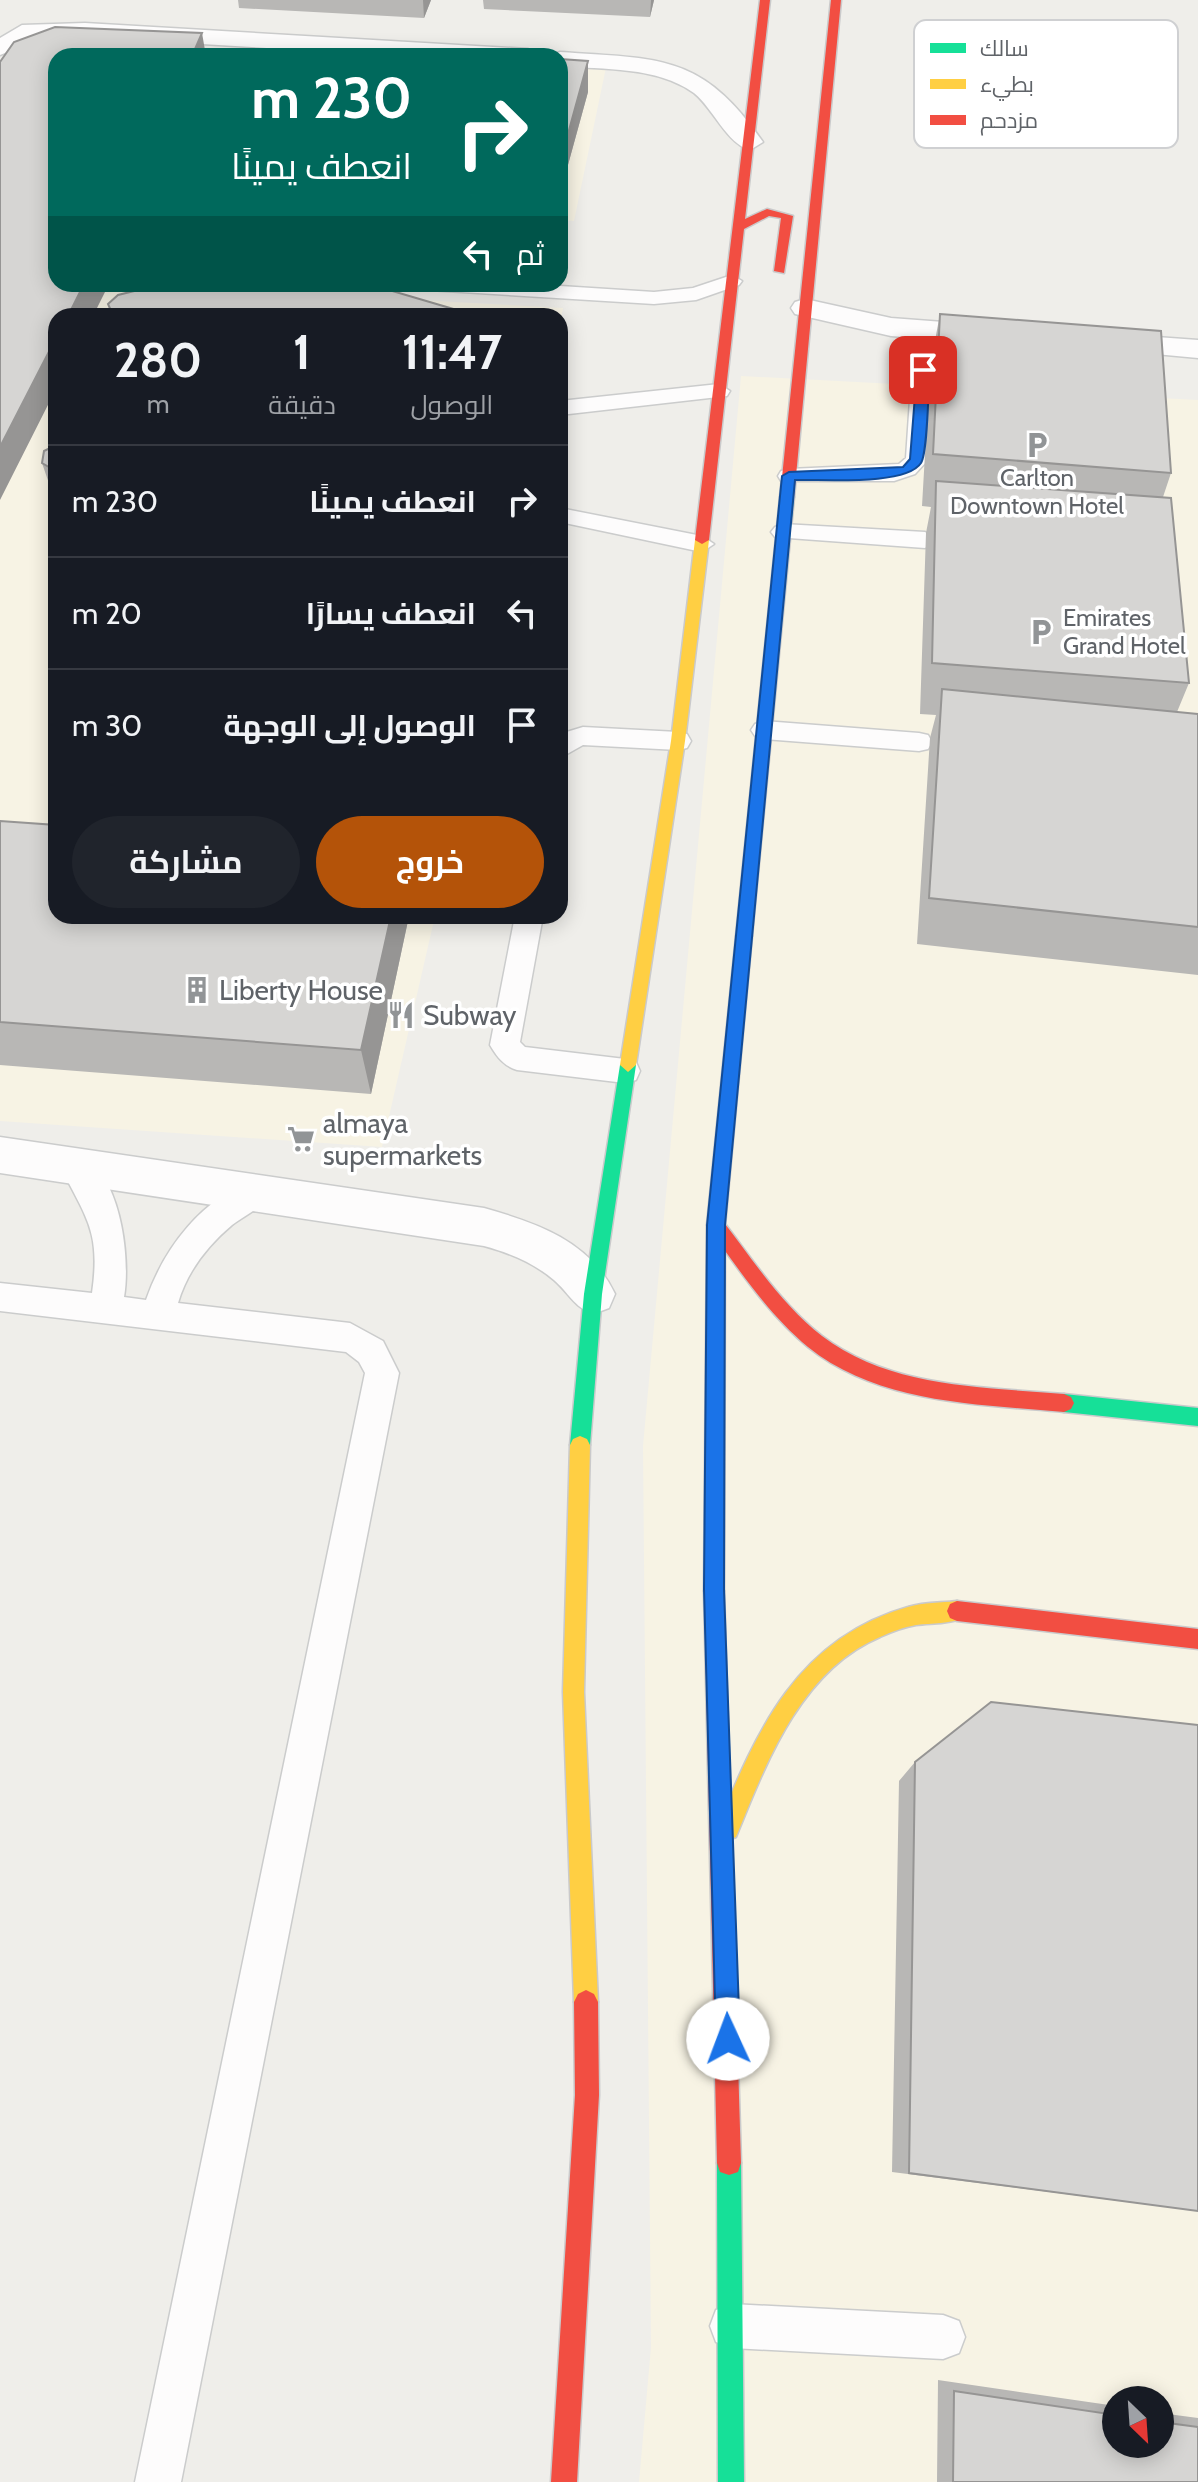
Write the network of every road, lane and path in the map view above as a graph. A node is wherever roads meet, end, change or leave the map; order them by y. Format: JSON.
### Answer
{"nodes":[{"id":1,"x":765,"y":0,"type":"edge"},
{"id":2,"x":836,"y":0,"type":"edge"},
{"id":3,"x":80,"y":6,"type":"dead end"},
{"id":4,"x":17,"y":24,"type":"junction"},
{"id":5,"x":0,"y":48,"type":"edge"},
{"id":6,"x":363,"y":48,"type":"edge"},
{"id":7,"x":568,"y":60,"type":"edge"},
{"id":8,"x":750,"y":142,"type":"junction"},
{"id":9,"x":739,"y":227,"type":"junction"},
{"id":10,"x":732,"y":281,"type":"junction"},
{"id":11,"x":558,"y":292,"type":"edge"},
{"id":12,"x":805,"y":308,"type":"junction"},
{"id":13,"x":1028,"y":337,"type":"edge"},
{"id":14,"x":1074,"y":341,"type":"edge"},
{"id":15,"x":1198,"y":349,"type":"edge"},
{"id":16,"x":923,"y":370,"type":"dead end"},
{"id":17,"x":719,"y":391,"type":"junction"},
{"id":18,"x":568,"y":407,"type":"edge"},
{"id":19,"x":789,"y":476,"type":"junction"},
{"id":20,"x":568,"y":517,"type":"edge"},
{"id":21,"x":783,"y":532,"type":"junction"},
{"id":22,"x":925,"y":540,"type":"dead end"},
{"id":23,"x":702,"y":544,"type":"junction"},
{"id":24,"x":764,"y":730,"type":"junction"},
{"id":25,"x":568,"y":740,"type":"edge"},
{"id":26,"x":678,"y":741,"type":"junction"},
{"id":27,"x":919,"y":742,"type":"dead end"},
{"id":28,"x":528,"y":924,"type":"edge"},
{"id":29,"x":625,"y":1071,"type":"junction"},
{"id":30,"x":0,"y":1155,"type":"edge"},
{"id":31,"x":76,"y":1166,"type":"junction"},
{"id":32,"x":255,"y":1193,"type":"junction"},
{"id":33,"x":716,"y":1225,"type":"junction"},
{"id":34,"x":593,"y":1294,"type":"junction"},
{"id":35,"x":0,"y":1297,"type":"edge"},
{"id":36,"x":106,"y":1309,"type":"junction"},
{"id":37,"x":158,"y":1316,"type":"junction"},
{"id":38,"x":1198,"y":1417,"type":"edge"},
{"id":39,"x":1198,"y":1639,"type":"edge"},
{"id":40,"x":722,"y":1847,"type":"junction"},
{"id":41,"x":732,"y":2326,"type":"junction"},
{"id":42,"x":943,"y":2337,"type":"dead end"},
{"id":43,"x":158,"y":2482,"type":"edge"},
{"id":44,"x":564,"y":2482,"type":"edge"},
{"id":45,"x":731,"y":2482,"type":"edge"}],
"edges":[{"from":1,"to":8,"type":"street"},
{"from":2,"to":12,"type":"street"},
{"from":3,"to":4,"type":"street"},
{"from":4,"to":5,"type":"street"},
{"from":4,"to":6,"type":"street"},
{"from":7,"to":8,"type":"street"},
{"from":8,"to":9,"type":"street"},
{"from":9,"to":10,"type":"street"},
{"from":9,"to":12,"type":"street"},
{"from":10,"to":11,"type":"lane"},
{"from":10,"to":17,"type":"street"},
{"from":12,"to":13,"type":"street"},
{"from":12,"to":19,"type":"street"},
{"from":14,"to":15,"type":"street"},
{"from":16,"to":19,"type":"lane"},
{"from":17,"to":18,"type":"lane"},
{"from":17,"to":23,"type":"street"},
{"from":19,"to":21,"type":"street"},
{"from":20,"to":23,"type":"lane"},
{"from":21,"to":22,"type":"lane"},
{"from":21,"to":24,"type":"street"},
{"from":23,"to":26,"type":"street"},
{"from":24,"to":27,"type":"lane"},
{"from":24,"to":33,"type":"street"},
{"from":25,"to":26,"type":"lane"},
{"from":26,"to":29,"type":"street"},
{"from":28,"to":29,"type":"lane"},
{"from":29,"to":34,"type":"street"},
{"from":30,"to":31,"type":"street"},
{"from":31,"to":32,"type":"street"},
{"from":31,"to":36,"type":"lane"},
{"from":32,"to":34,"type":"street"},
{"from":32,"to":37,"type":"lane"},
{"from":33,"to":38,"type":"street"},
{"from":33,"to":40,"type":"street"},
{"from":34,"to":44,"type":"street"},
{"from":35,"to":36,"type":"lane"},
{"from":36,"to":37,"type":"lane"},
{"from":37,"to":43,"type":"lane"},
{"from":39,"to":40,"type":"street"},
{"from":40,"to":41,"type":"street"},
{"from":41,"to":42,"type":"lane"},
{"from":41,"to":45,"type":"street"}]}
